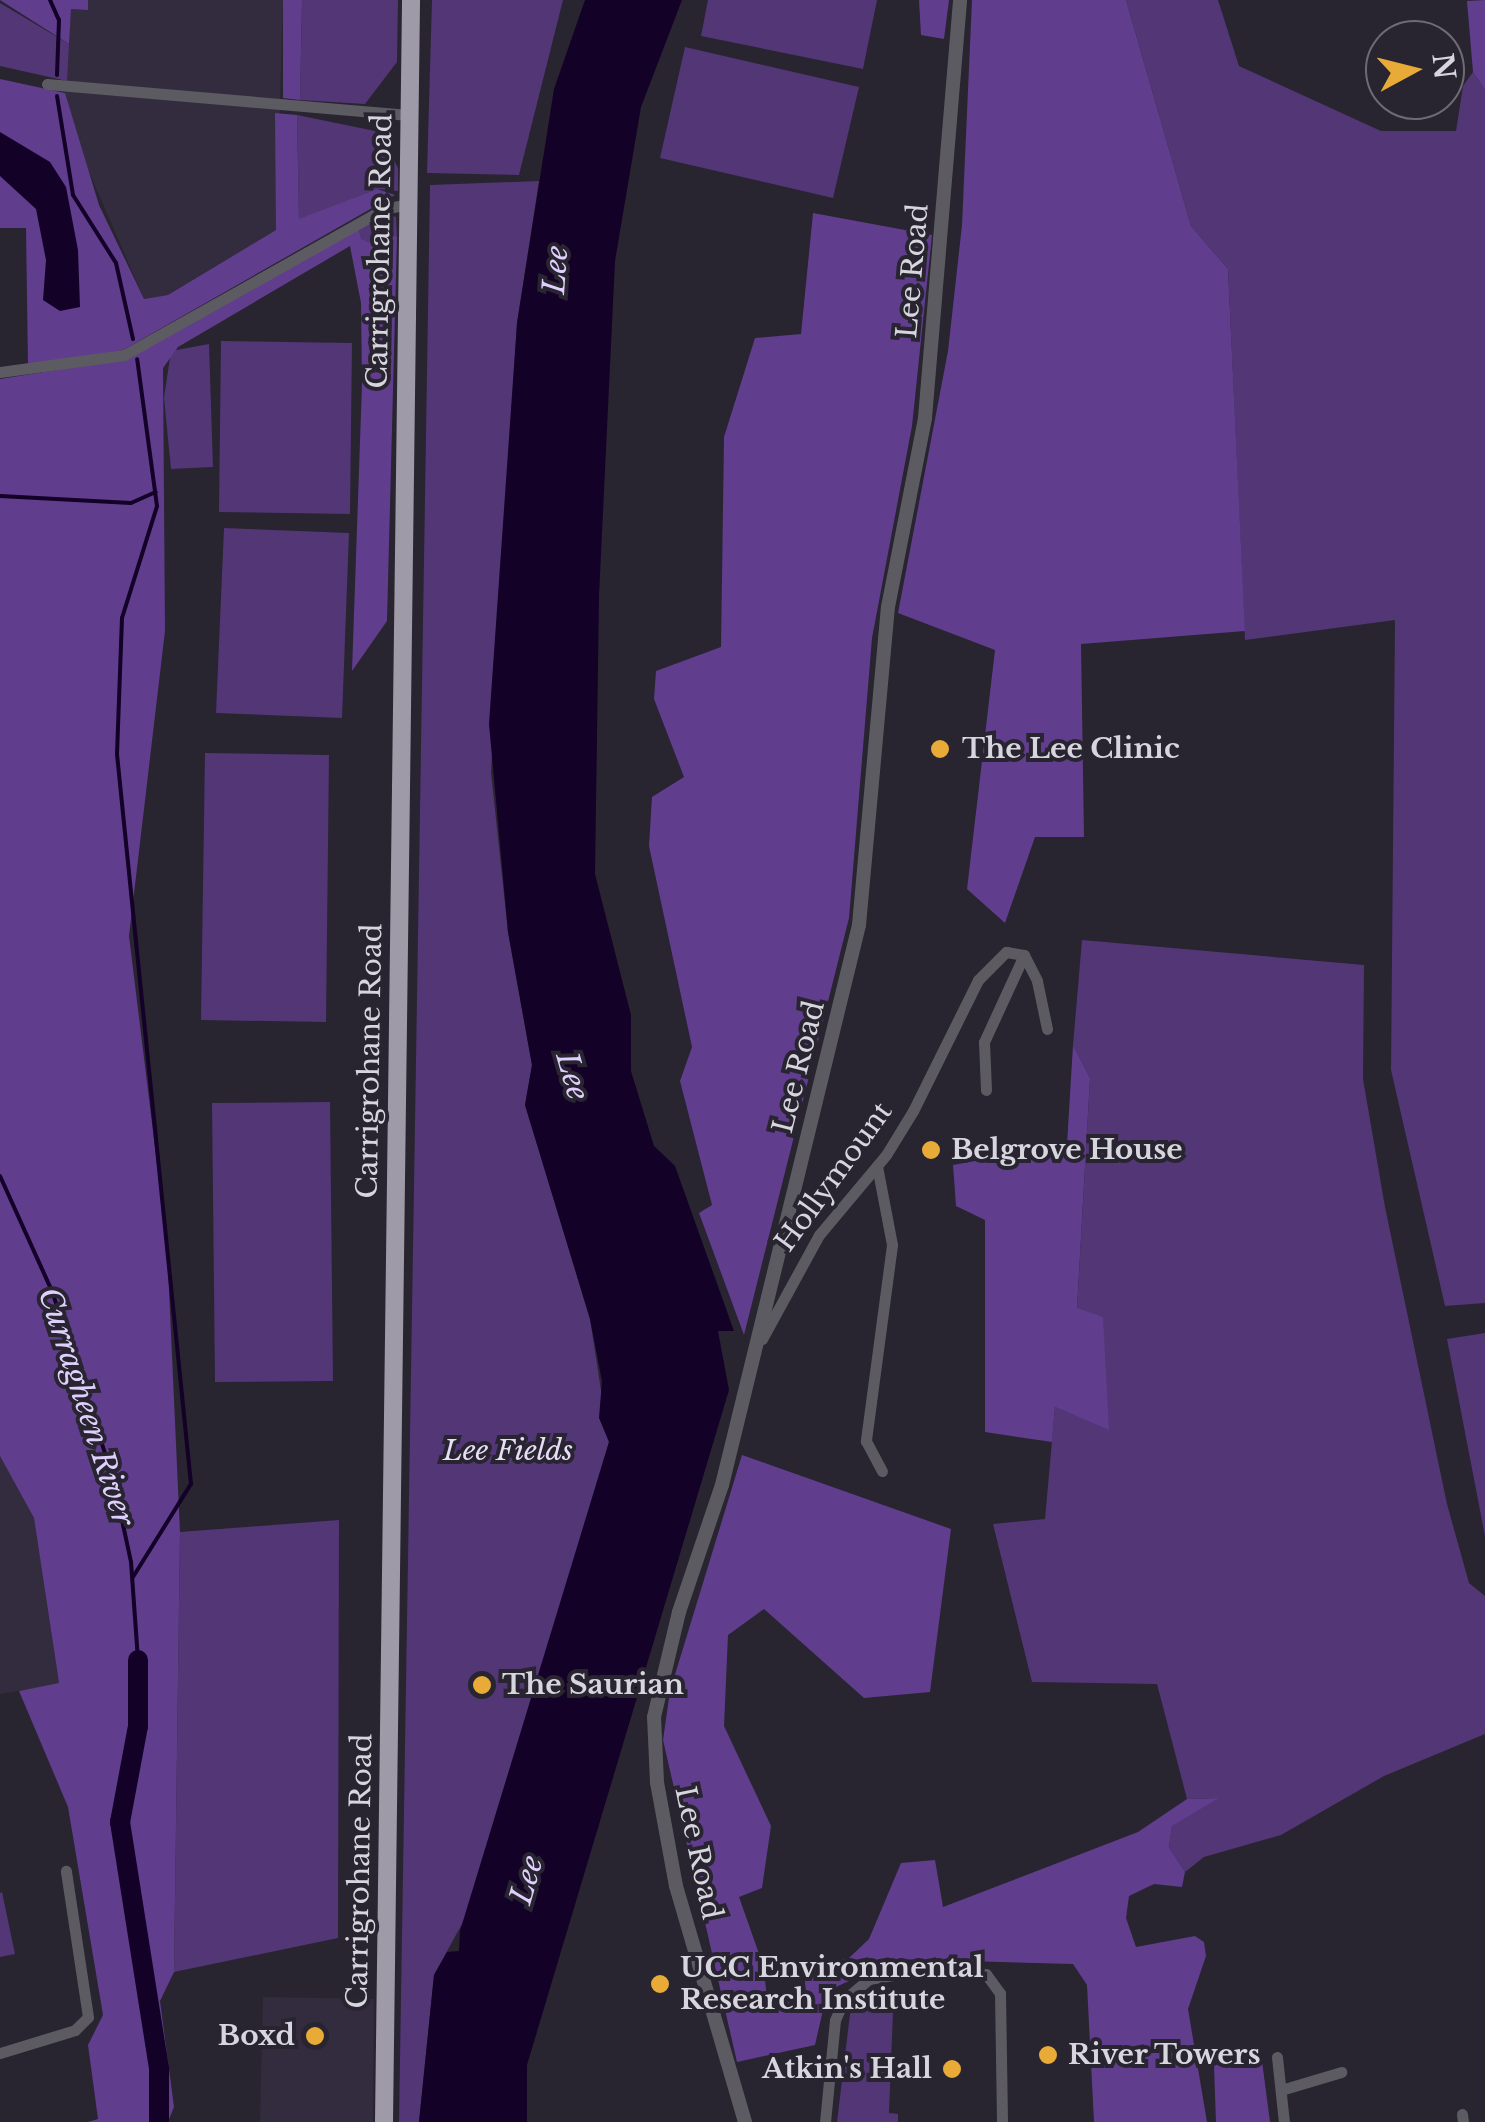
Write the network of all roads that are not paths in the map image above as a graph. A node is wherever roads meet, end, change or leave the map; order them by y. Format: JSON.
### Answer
{"nodes":[{"id":1,"x":410,"y":0,"type":"edge"},
{"id":2,"x":960,"y":0,"type":"edge"},
{"id":3,"x":47,"y":84,"type":"dead end"},
{"id":4,"x":409,"y":115,"type":"junction"},
{"id":5,"x":408,"y":204,"type":"junction"},
{"id":6,"x":0,"y":372,"type":"edge"},
{"id":7,"x":1024,"y":956,"type":"junction"},
{"id":8,"x":1047,"y":1028,"type":"dead end"},
{"id":9,"x":986,"y":1090,"type":"dead end"},
{"id":10,"x":877,"y":1166,"type":"junction"},
{"id":11,"x":756,"y":1346,"type":"junction"},
{"id":12,"x":882,"y":1472,"type":"dead end"},
{"id":13,"x":66,"y":1872,"type":"dead end"},
{"id":14,"x":0,"y":2053,"type":"edge"},
{"id":15,"x":1277,"y":2057,"type":"dead end"},
{"id":16,"x":1341,"y":2072,"type":"dead end"},
{"id":17,"x":1281,"y":2090,"type":"junction"},
{"id":18,"x":384,"y":2122,"type":"edge"},
{"id":19,"x":746,"y":2122,"type":"edge"},
{"id":20,"x":825,"y":2122,"type":"edge"},
{"id":21,"x":1002,"y":2122,"type":"edge"},
{"id":22,"x":1284,"y":2122,"type":"edge"}],
"edges":[{"from":1,"to":4,"type":"highway","name":"Carrigrohane Road"},
{"from":2,"to":11,"type":"street","name":"Lee Road"},
{"from":3,"to":4,"type":"street"},
{"from":4,"to":5,"type":"highway","name":"Carrigrohane Road"},
{"from":5,"to":6,"type":"street"},
{"from":5,"to":18,"type":"highway","name":"Carrigrohane Road"},
{"from":7,"to":8,"type":"street"},
{"from":7,"to":9,"type":"street"},
{"from":7,"to":10,"type":"street","name":"Hollymount"},
{"from":10,"to":11,"type":"street","name":"Hollymount"},
{"from":10,"to":12,"type":"street"},
{"from":11,"to":19,"type":"street","name":"Lee Road"},
{"from":13,"to":14,"type":"street"},
{"from":15,"to":17,"type":"street"},
{"from":16,"to":17,"type":"street"},
{"from":17,"to":22,"type":"street"},
{"from":20,"to":21,"type":"street"}]}
